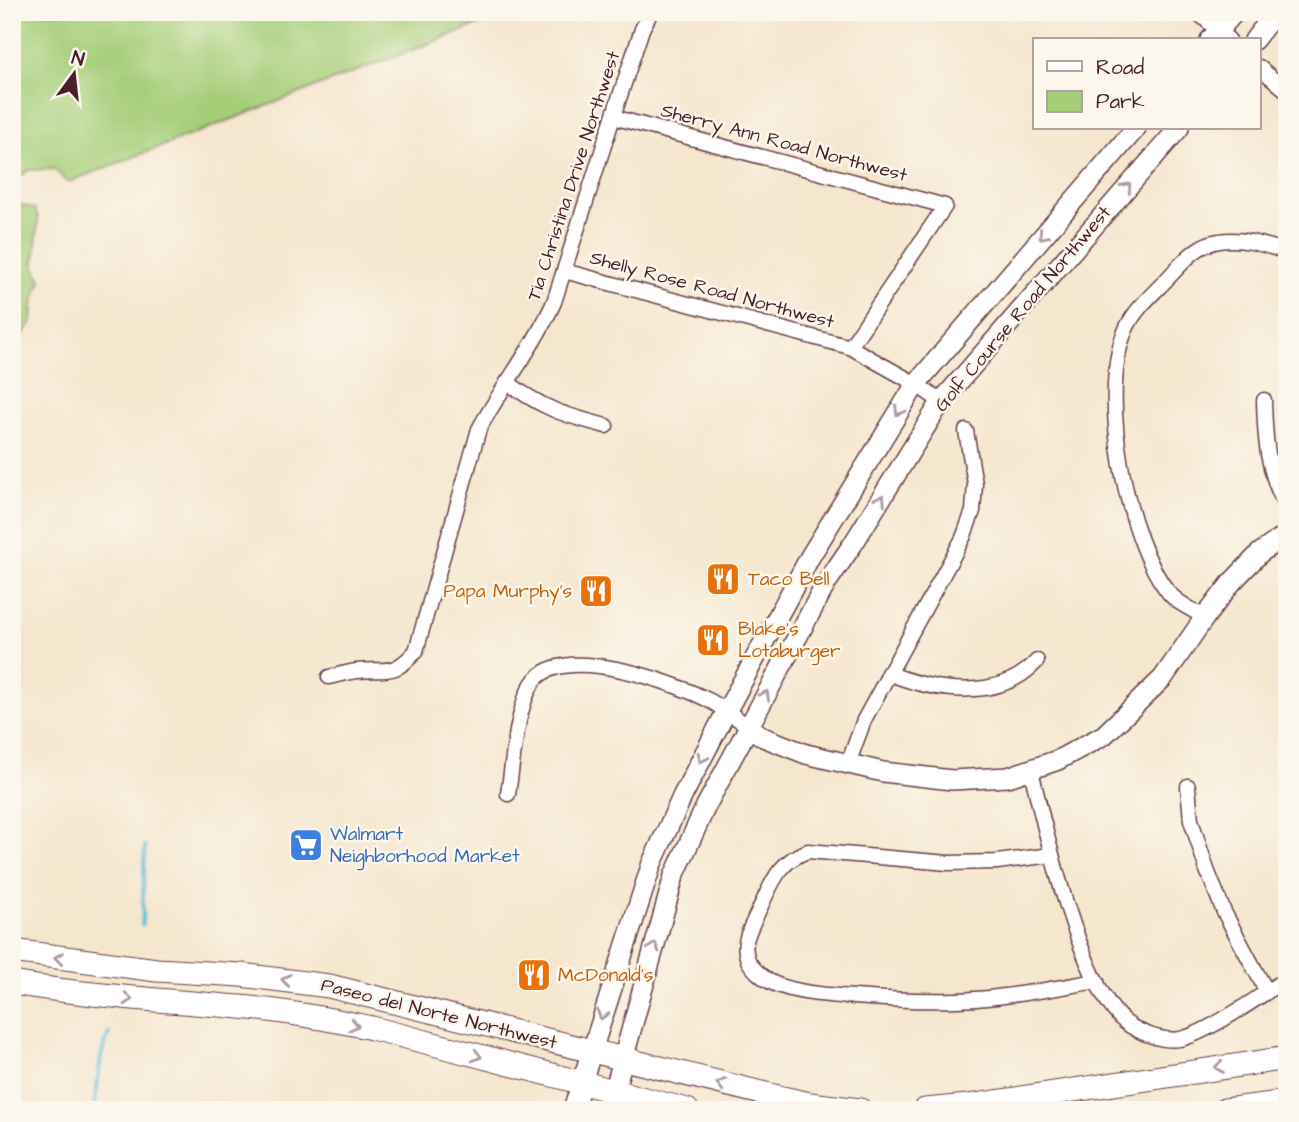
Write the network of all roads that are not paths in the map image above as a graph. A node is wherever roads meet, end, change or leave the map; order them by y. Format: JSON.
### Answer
{"nodes":[{"id":1,"x":651,"y":12,"type":"edge"},
{"id":2,"x":1197,"y":12,"type":"edge"},
{"id":3,"x":1235,"y":12,"type":"edge"},
{"id":4,"x":1276,"y":12,"type":"edge"},
{"id":5,"x":1219,"y":37,"type":"edge"},
{"id":6,"x":1256,"y":38,"type":"edge"},
{"id":7,"x":1260,"y":68,"type":"edge"},
{"id":8,"x":1287,"y":91,"type":"edge"},
{"id":9,"x":613,"y":117,"type":"junction"},
{"id":10,"x":1134,"y":130,"type":"edge"},
{"id":11,"x":1177,"y":130,"type":"edge"},
{"id":12,"x":1287,"y":252,"type":"edge"},
{"id":13,"x":564,"y":271,"type":"junction"},
{"id":14,"x":850,"y":347,"type":"junction"},
{"id":15,"x":507,"y":382,"type":"junction"},
{"id":16,"x":916,"y":384,"type":"junction"},
{"id":17,"x":1264,"y":400,"type":"dead end"},
{"id":18,"x":941,"y":402,"type":"junction"},
{"id":19,"x":606,"y":426,"type":"dead end"},
{"id":20,"x":966,"y":431,"type":"dead end"},
{"id":21,"x":1287,"y":509,"type":"edge"},
{"id":22,"x":1287,"y":534,"type":"edge"},
{"id":23,"x":1205,"y":617,"type":"junction"},
{"id":24,"x":1037,"y":661,"type":"dead end"},
{"id":25,"x":888,"y":673,"type":"junction"},
{"id":26,"x":329,"y":677,"type":"dead end"},
{"id":27,"x":726,"y":712,"type":"junction"},
{"id":28,"x":748,"y":726,"type":"junction"},
{"id":29,"x":848,"y":764,"type":"junction"},
{"id":30,"x":1031,"y":770,"type":"junction"},
{"id":31,"x":1188,"y":786,"type":"dead end"},
{"id":32,"x":509,"y":794,"type":"dead end"},
{"id":33,"x":1051,"y":855,"type":"junction"},
{"id":34,"x":12,"y":951,"type":"edge"},
{"id":35,"x":1287,"y":978,"type":"edge"},
{"id":36,"x":1097,"y":981,"type":"junction"},
{"id":37,"x":12,"y":983,"type":"edge"},
{"id":38,"x":1266,"y":992,"type":"junction"},
{"id":39,"x":590,"y":1051,"type":"junction"},
{"id":40,"x":1287,"y":1058,"type":"edge"},
{"id":41,"x":622,"y":1060,"type":"junction"},
{"id":42,"x":580,"y":1083,"type":"junction"},
{"id":43,"x":612,"y":1101,"type":"edge"},
{"id":44,"x":1287,"y":1102,"type":"edge"},
{"id":45,"x":572,"y":1110,"type":"edge"},
{"id":46,"x":687,"y":1110,"type":"edge"},
{"id":47,"x":860,"y":1110,"type":"edge"},
{"id":48,"x":925,"y":1110,"type":"edge"},
{"id":49,"x":1225,"y":1110,"type":"edge"}],
"edges":[{"from":1,"to":9,"type":"street","name":"Tia Christina Drive Northwest"},
{"from":2,"to":5,"type":"street"},
{"from":3,"to":5,"type":"main road"},
{"from":4,"to":6,"type":"main road"},
{"from":7,"to":8,"type":"street"},
{"from":9,"to":13,"type":"street","name":"Tia Christina Drive Northwest"},
{"from":9,"to":14,"type":"street","name":"Sherry Ann Road Northwest"},
{"from":10,"to":16,"type":"main road","name":"Golf Course Road Northwest","one_way":true},
{"from":18,"to":11,"type":"main road","name":"Golf Course Road Northwest","one_way":true},
{"from":12,"to":23,"type":"street"},
{"from":13,"to":14,"type":"street","name":"Shelly Rose Road Northwest"},
{"from":13,"to":15,"type":"street","name":"Tia Christina Drive Northwest"},
{"from":14,"to":16,"type":"street","name":"Shelly Rose Road Northwest"},
{"from":15,"to":19,"type":"street"},
{"from":15,"to":26,"type":"street","name":"Tia Christina Drive Northwest"},
{"from":16,"to":18,"type":"street","name":"Shelly Rose Road Northwest"},
{"from":16,"to":27,"type":"main road","name":"Golf Course Road Northwest","one_way":true},
{"from":17,"to":21,"type":"street"},
{"from":28,"to":18,"type":"main road","name":"Golf Course Road Northwest","one_way":true},
{"from":20,"to":25,"type":"street"},
{"from":22,"to":23,"type":"main road"},
{"from":23,"to":30,"type":"main road"},
{"from":24,"to":25,"type":"street"},
{"from":25,"to":29,"type":"street"},
{"from":27,"to":28,"type":"street"},
{"from":27,"to":32,"type":"street"},
{"from":27,"to":39,"type":"main road","name":"Golf Course Road Northwest","one_way":true},
{"from":28,"to":29,"type":"main road"},
{"from":41,"to":28,"type":"main road","name":"Golf Course Road Northwest","one_way":true},
{"from":29,"to":30,"type":"main road"},
{"from":30,"to":33,"type":"street"},
{"from":31,"to":38,"type":"street"},
{"from":33,"to":36,"type":"street"},
{"from":33,"to":36,"type":"street"},
{"from":39,"to":34,"type":"main road","name":"Paseo del Norte Northwest","one_way":true},
{"from":35,"to":38,"type":"street"},
{"from":36,"to":38,"type":"street"},
{"from":37,"to":42,"type":"main road","name":"Paseo del Norte Northwest","one_way":true},
{"from":39,"to":41,"type":"main road","name":"Paseo del Norte Northwest"},
{"from":39,"to":42,"type":"main road","name":"Golf Course Road Northwest"},
{"from":40,"to":48,"type":"main road","one_way":true},
{"from":41,"to":43,"type":"main road","name":"Golf Course Road Northwest"},
{"from":47,"to":41,"type":"main road","name":"Paseo del Norte Northwest","one_way":true},
{"from":42,"to":43,"type":"main road","name":"Paseo del Norte Northwest"},
{"from":42,"to":45,"type":"main road","name":"Golf Course Road Northwest"},
{"from":43,"to":46,"type":"main road","name":"Paseo del Norte Northwest"},
{"from":44,"to":49,"type":"main road"}]}
